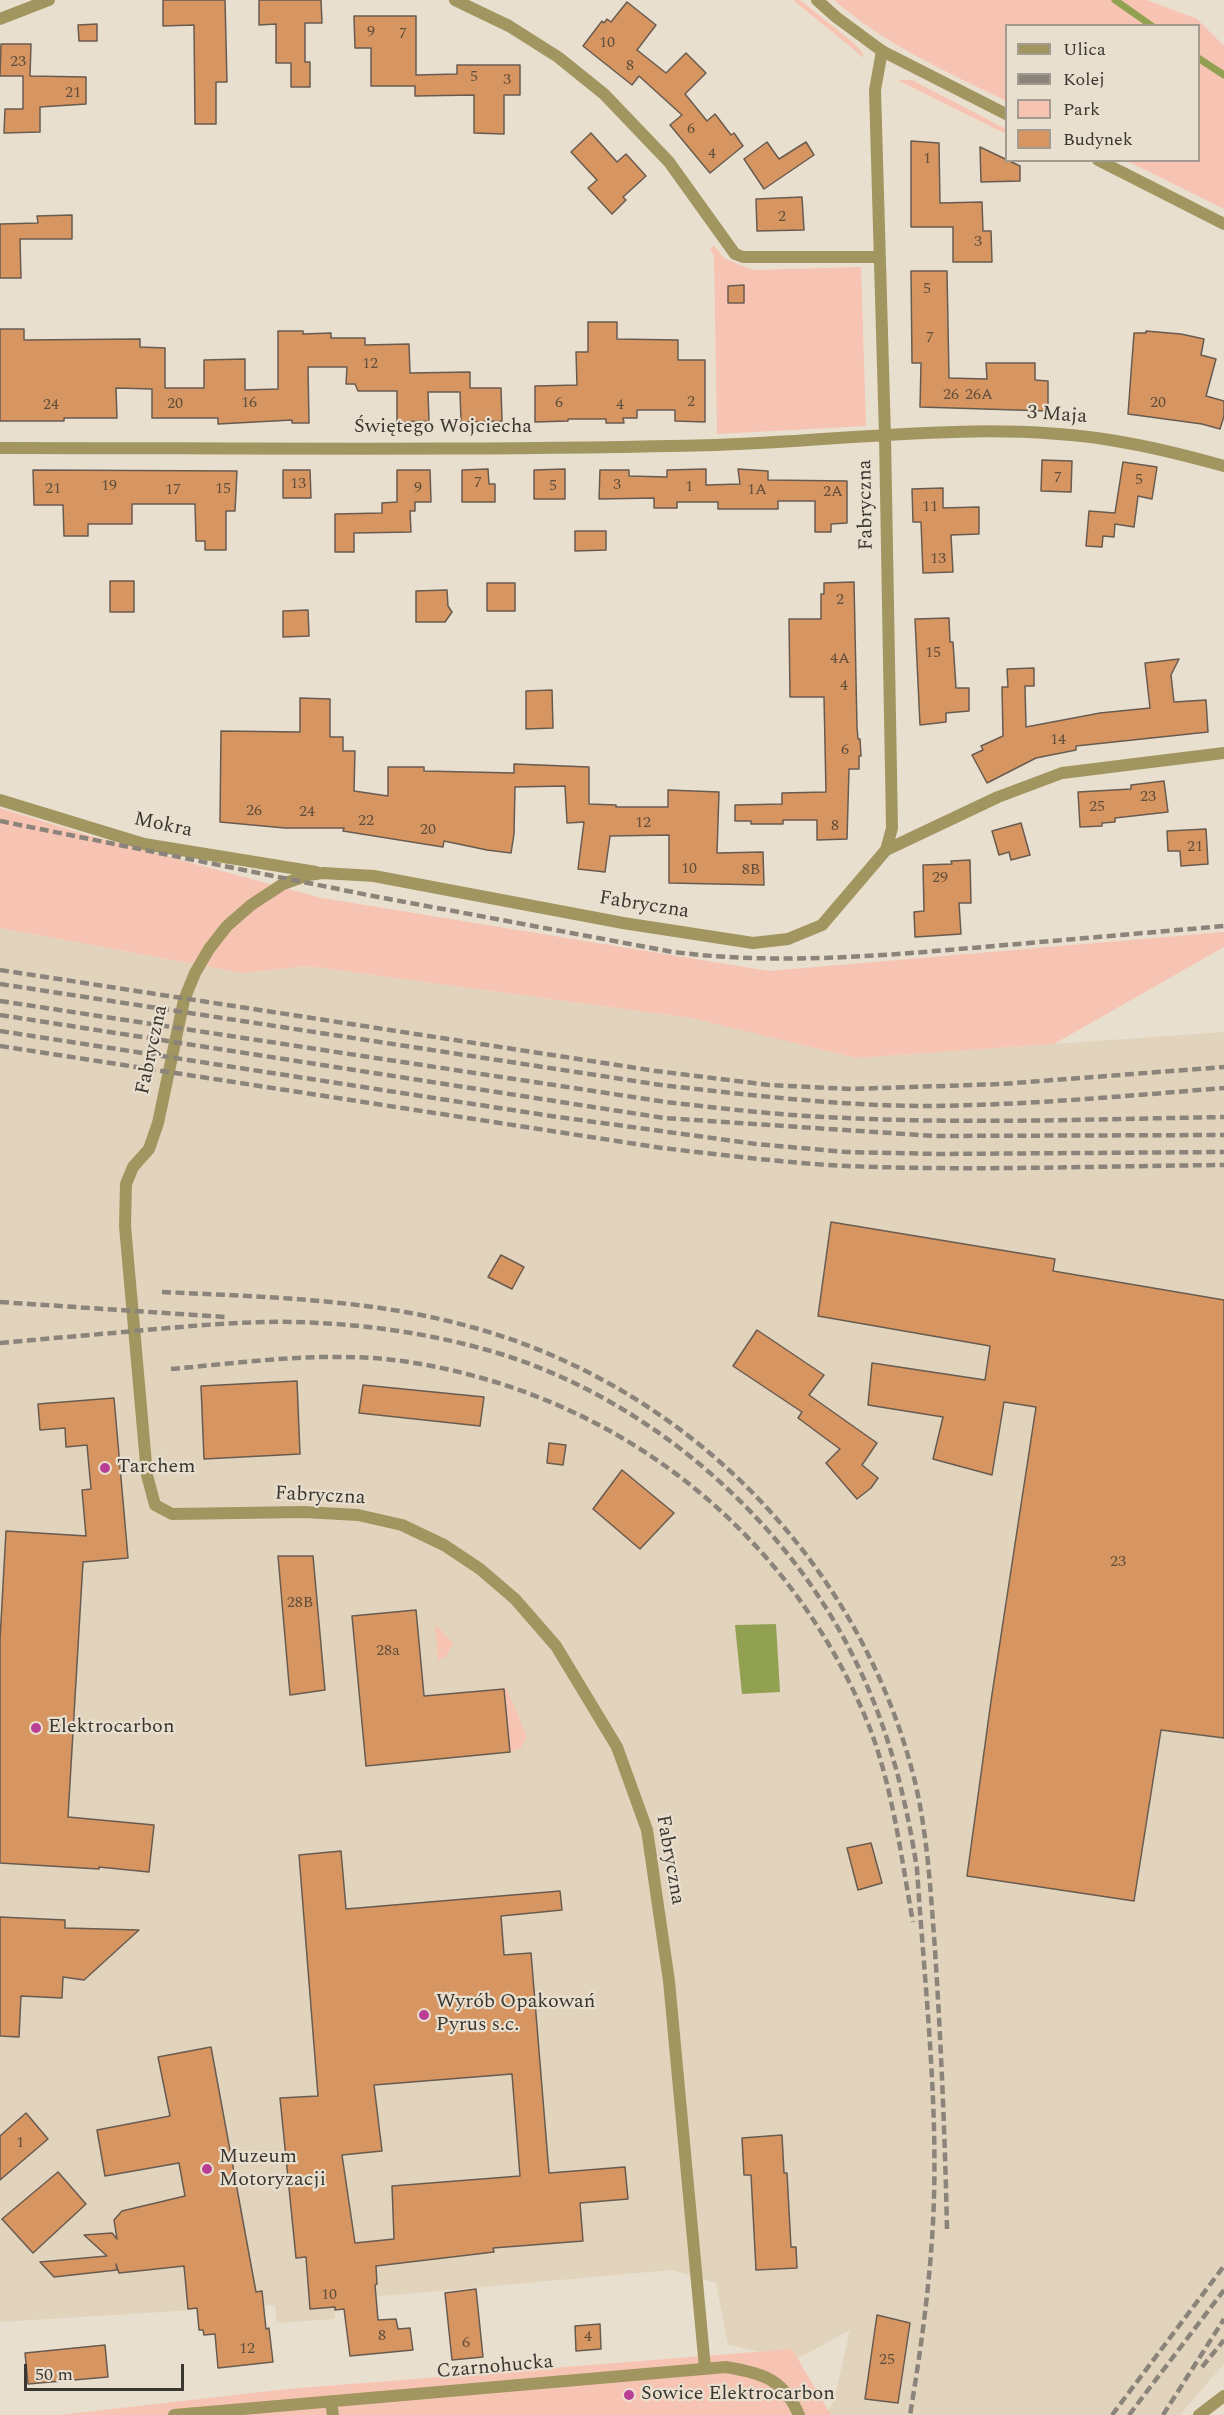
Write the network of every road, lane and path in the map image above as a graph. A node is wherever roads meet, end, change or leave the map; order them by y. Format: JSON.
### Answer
{"nodes":[{"id":1,"x":49,"y":0,"type":"edge"},
{"id":2,"x":455,"y":0,"type":"edge"},
{"id":3,"x":816,"y":0,"type":"edge"},
{"id":4,"x":0,"y":19,"type":"edge"},
{"id":5,"x":882,"y":51,"type":"junction"},
{"id":6,"x":1005,"y":113,"type":"edge"},
{"id":7,"x":1102,"y":162,"type":"edge"},
{"id":8,"x":1224,"y":224,"type":"edge"},
{"id":9,"x":879,"y":257,"type":"junction"},
{"id":10,"x":885,"y":436,"type":"junction"},
{"id":11,"x":0,"y":448,"type":"edge"},
{"id":12,"x":1224,"y":466,"type":"edge"},
{"id":13,"x":1224,"y":753,"type":"edge"},
{"id":14,"x":0,"y":800,"type":"edge"},
{"id":15,"x":886,"y":850,"type":"junction"},
{"id":16,"x":323,"y":873,"type":"junction"},
{"id":17,"x":705,"y":2368,"type":"junction"},
{"id":18,"x":1224,"y":2396,"type":"edge"},
{"id":19,"x":332,"y":2409,"type":"edge"},
{"id":20,"x":174,"y":2415,"type":"edge"},
{"id":21,"x":799,"y":2415,"type":"edge"},
{"id":22,"x":1199,"y":2415,"type":"edge"}],
"edges":[{"from":1,"to":4,"type":"street"},
{"from":2,"to":9,"type":"street"},
{"from":3,"to":5,"type":"street"},
{"from":5,"to":6,"type":"street"},
{"from":5,"to":9,"type":"street","name":"Fabryczna"},
{"from":7,"to":8,"type":"street"},
{"from":9,"to":10,"type":"street","name":"Fabryczna"},
{"from":10,"to":11,"type":"street","name":"Świętego Wojciecha"},
{"from":10,"to":12,"type":"street","name":"3 Maja"},
{"from":10,"to":15,"type":"street","name":"Fabryczna"},
{"from":13,"to":15,"type":"street"},
{"from":14,"to":16,"type":"street","name":"Mokra"},
{"from":15,"to":16,"type":"street","name":"Fabryczna"},
{"from":16,"to":17,"type":"street","name":"Fabryczna"},
{"from":17,"to":19,"type":"street","name":"Czarnohucka"},
{"from":17,"to":21,"type":"street","name":"Czarnohucka"},
{"from":18,"to":22,"type":"street"},
{"from":19,"to":20,"type":"street","name":"Czarnohucka"}]}
